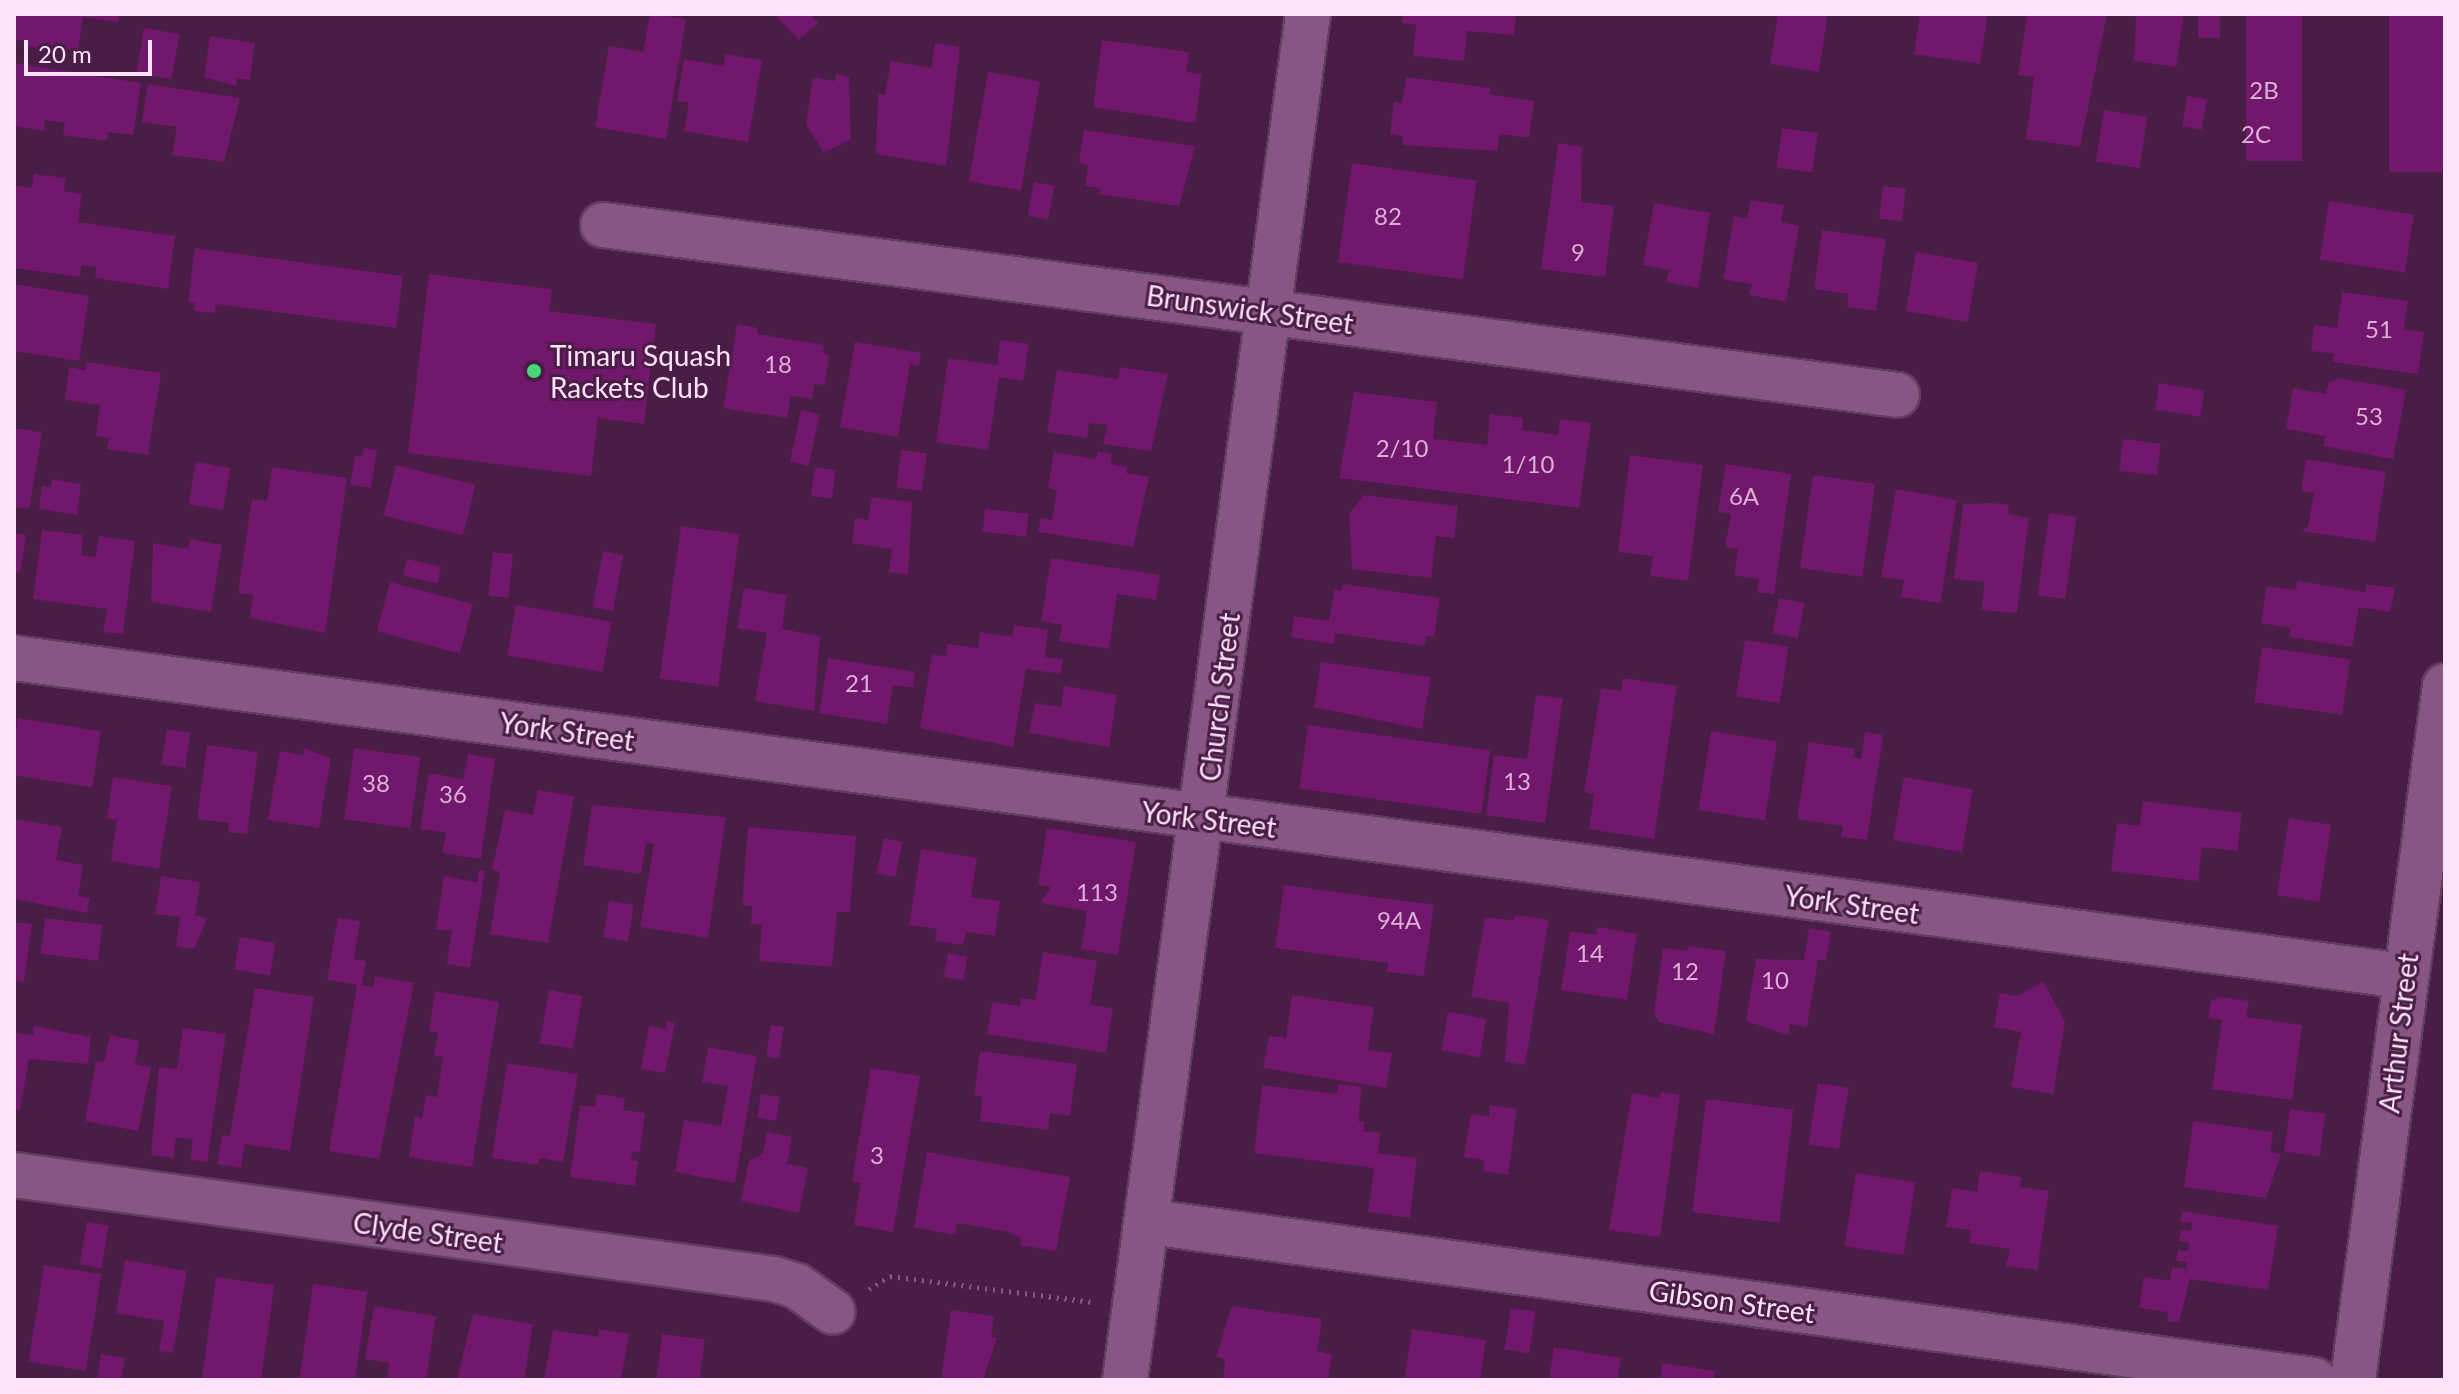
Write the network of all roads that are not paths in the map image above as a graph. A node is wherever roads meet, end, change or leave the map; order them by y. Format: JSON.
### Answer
{"nodes":[{"id":1,"x":1308,"y":14,"type":"edge"},
{"id":2,"x":603,"y":225,"type":"dead end"},
{"id":3,"x":1271,"y":311,"type":"junction"},
{"id":4,"x":1897,"y":395,"type":"dead end"},
{"id":5,"x":14,"y":658,"type":"edge"},
{"id":6,"x":2445,"y":686,"type":"edge"},
{"id":7,"x":2440,"y":760,"type":"edge"},
{"id":8,"x":1203,"y":819,"type":"junction"},
{"id":9,"x":2405,"y":976,"type":"junction"},
{"id":10,"x":14,"y":1175,"type":"edge"},
{"id":11,"x":1150,"y":1222,"type":"junction"},
{"id":12,"x":833,"y":1312,"type":"road end"},
{"id":13,"x":1125,"y":1380,"type":"edge"},
{"id":14,"x":2314,"y":1380,"type":"edge"},
{"id":15,"x":2353,"y":1380,"type":"edge"}],
"edges":[{"from":1,"to":3,"type":"street","name":"Church Street"},
{"from":2,"to":3,"type":"street","name":"Brunswick Street"},
{"from":3,"to":4,"type":"street","name":"Brunswick Street"},
{"from":3,"to":8,"type":"street","name":"Church Street"},
{"from":5,"to":8,"type":"street","name":"York Street"},
{"from":6,"to":7,"type":"street","name":"Arthur Street"},
{"from":7,"to":9,"type":"street","name":"Arthur Street"},
{"from":8,"to":9,"type":"street","name":"York Street"},
{"from":8,"to":11,"type":"street","name":"Church Street"},
{"from":9,"to":15,"type":"street","name":"Arthur Street"},
{"from":10,"to":12,"type":"street","name":"Clyde Street"},
{"from":11,"to":13,"type":"street","name":"Church Street"},
{"from":11,"to":14,"type":"street","name":"Gibson Street"}]}
